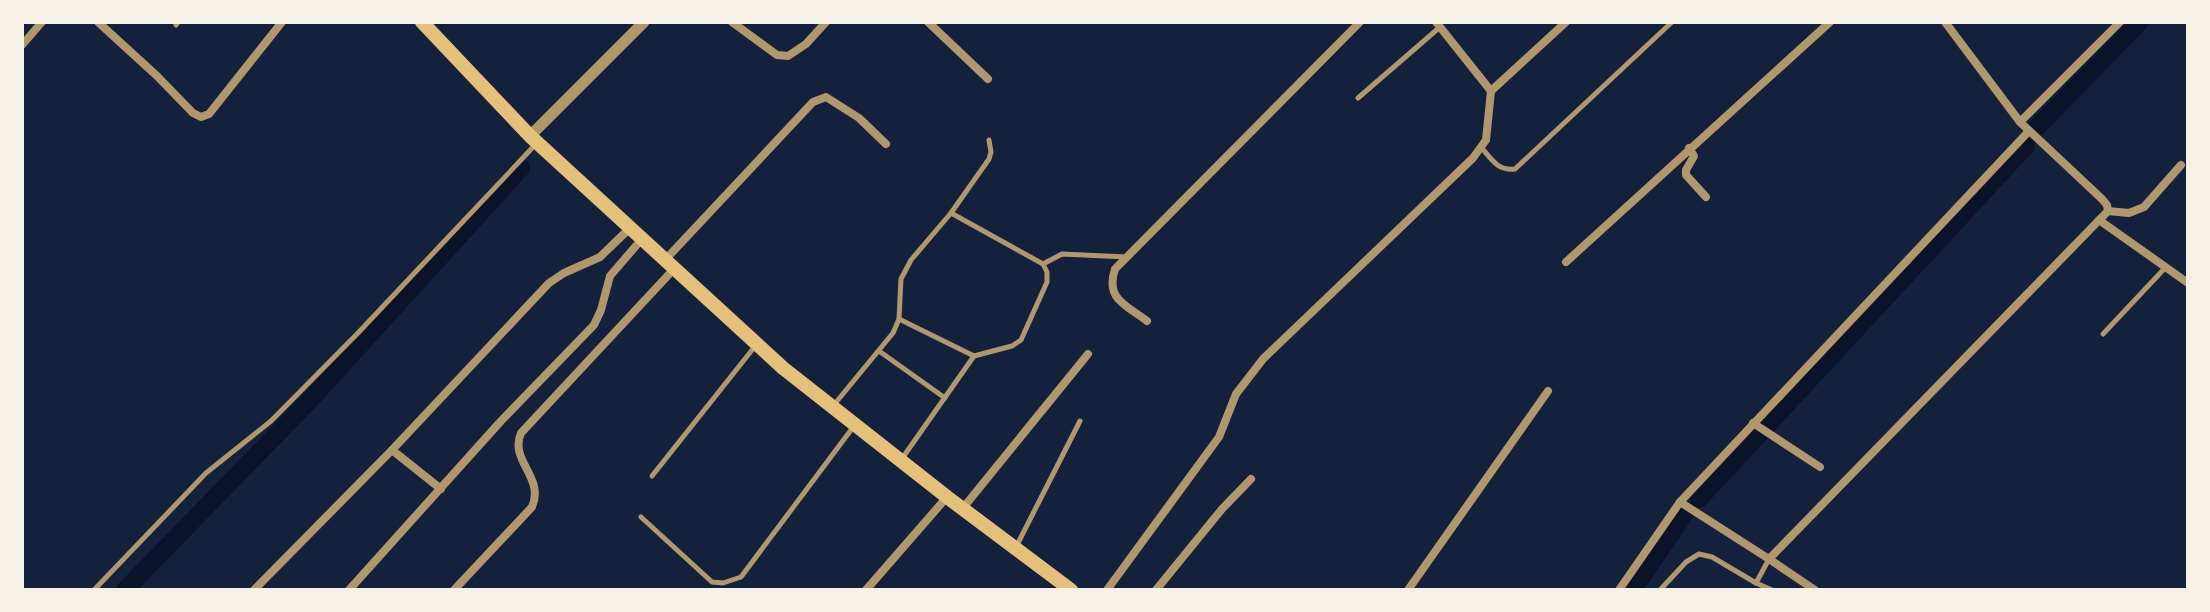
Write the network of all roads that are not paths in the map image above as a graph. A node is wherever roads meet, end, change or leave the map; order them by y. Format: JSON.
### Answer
{"nodes":[{"id":1,"x":42,"y":22,"type":"edge"},
{"id":2,"x":98,"y":22,"type":"edge"},
{"id":3,"x":282,"y":22,"type":"edge"},
{"id":4,"x":422,"y":22,"type":"edge"},
{"id":5,"x":644,"y":22,"type":"edge"},
{"id":6,"x":732,"y":22,"type":"edge"},
{"id":7,"x":826,"y":22,"type":"edge"},
{"id":8,"x":928,"y":22,"type":"edge"},
{"id":9,"x":1360,"y":22,"type":"edge"},
{"id":10,"x":1566,"y":22,"type":"edge"},
{"id":11,"x":1672,"y":22,"type":"edge"},
{"id":12,"x":1830,"y":22,"type":"edge"},
{"id":13,"x":1945,"y":22,"type":"edge"},
{"id":14,"x":2120,"y":22,"type":"edge"},
{"id":15,"x":1438,"y":24,"type":"edge"},
{"id":16,"x":22,"y":45,"type":"edge"},
{"id":17,"x":988,"y":79,"type":"dead end"},
{"id":18,"x":1491,"y":91,"type":"junction"},
{"id":19,"x":1358,"y":98,"type":"dead end"},
{"id":20,"x":2020,"y":122,"type":"junction"},
{"id":21,"x":2029,"y":131,"type":"junction"},
{"id":22,"x":534,"y":140,"type":"junction"},
{"id":23,"x":989,"y":140,"type":"dead end"},
{"id":24,"x":886,"y":144,"type":"dead end"},
{"id":25,"x":1481,"y":147,"type":"junction"},
{"id":26,"x":1689,"y":148,"type":"junction"},
{"id":27,"x":2181,"y":165,"type":"dead end"},
{"id":28,"x":1706,"y":197,"type":"dead end"},
{"id":29,"x":2108,"y":211,"type":"junction"},
{"id":30,"x":951,"y":213,"type":"junction"},
{"id":31,"x":2099,"y":220,"type":"junction"},
{"id":32,"x":635,"y":235,"type":"junction"},
{"id":33,"x":1127,"y":257,"type":"junction"},
{"id":34,"x":1566,"y":262,"type":"dead end"},
{"id":35,"x":1043,"y":264,"type":"junction"},
{"id":36,"x":669,"y":265,"type":"junction"},
{"id":37,"x":2166,"y":267,"type":"junction"},
{"id":38,"x":2188,"y":283,"type":"edge"},
{"id":39,"x":899,"y":319,"type":"junction"},
{"id":40,"x":1147,"y":321,"type":"dead end"},
{"id":41,"x":2103,"y":334,"type":"dead end"},
{"id":42,"x":756,"y":344,"type":"junction"},
{"id":43,"x":879,"y":351,"type":"junction"},
{"id":44,"x":1088,"y":354,"type":"dead end"},
{"id":45,"x":974,"y":356,"type":"junction"},
{"id":46,"x":1548,"y":391,"type":"dead end"},
{"id":47,"x":945,"y":398,"type":"junction"},
{"id":48,"x":833,"y":407,"type":"junction"},
{"id":49,"x":1080,"y":421,"type":"dead end"},
{"id":50,"x":1753,"y":423,"type":"junction"},
{"id":51,"x":855,"y":424,"type":"junction"},
{"id":52,"x":392,"y":450,"type":"junction"},
{"id":53,"x":901,"y":461,"type":"junction"},
{"id":54,"x":1820,"y":467,"type":"dead end"},
{"id":55,"x":652,"y":476,"type":"dead end"},
{"id":56,"x":1251,"y":479,"type":"dead end"},
{"id":57,"x":441,"y":489,"type":"junction"},
{"id":58,"x":947,"y":497,"type":"junction"},
{"id":59,"x":1680,"y":502,"type":"junction"},
{"id":60,"x":963,"y":508,"type":"junction"},
{"id":61,"x":641,"y":517,"type":"dead end"},
{"id":62,"x":1015,"y":548,"type":"junction"},
{"id":63,"x":1769,"y":559,"type":"junction"},
{"id":64,"x":1756,"y":583,"type":"junction"},
{"id":65,"x":94,"y":590,"type":"edge"},
{"id":66,"x":254,"y":590,"type":"edge"},
{"id":67,"x":349,"y":590,"type":"edge"},
{"id":68,"x":454,"y":590,"type":"edge"},
{"id":69,"x":866,"y":590,"type":"edge"},
{"id":70,"x":1071,"y":590,"type":"edge"},
{"id":71,"x":1107,"y":590,"type":"edge"},
{"id":72,"x":1156,"y":590,"type":"edge"},
{"id":73,"x":1408,"y":590,"type":"edge"},
{"id":74,"x":1619,"y":590,"type":"edge"},
{"id":75,"x":1660,"y":590,"type":"edge"},
{"id":76,"x":1772,"y":590,"type":"edge"},
{"id":77,"x":1815,"y":590,"type":"edge"}],
"edges":[{"from":1,"to":16,"type":"street"},
{"from":2,"to":3,"type":"street"},
{"from":4,"to":22,"type":"main road"},
{"from":5,"to":22,"type":"street"},
{"from":6,"to":7,"type":"street"},
{"from":8,"to":17,"type":"street"},
{"from":9,"to":33,"type":"street"},
{"from":10,"to":18,"type":"street"},
{"from":11,"to":25,"type":"lane"},
{"from":12,"to":26,"type":"street"},
{"from":13,"to":20,"type":"street"},
{"from":14,"to":20,"type":"street"},
{"from":15,"to":18,"type":"street"},
{"from":15,"to":19,"type":"lane"},
{"from":18,"to":25,"type":"street"},
{"from":20,"to":21,"type":"street"},
{"from":21,"to":29,"type":"street"},
{"from":21,"to":50,"type":"street"},
{"from":22,"to":32,"type":"main road"},
{"from":22,"to":65,"type":"lane"},
{"from":23,"to":30,"type":"lane"},
{"from":24,"to":36,"type":"street"},
{"from":25,"to":71,"type":"street"},
{"from":26,"to":28,"type":"street"},
{"from":26,"to":34,"type":"street"},
{"from":27,"to":29,"type":"street"},
{"from":29,"to":31,"type":"street"},
{"from":30,"to":35,"type":"lane"},
{"from":30,"to":39,"type":"lane"},
{"from":31,"to":37,"type":"street"},
{"from":31,"to":63,"type":"street"},
{"from":32,"to":36,"type":"main road"},
{"from":32,"to":52,"type":"street"},
{"from":32,"to":57,"type":"street"},
{"from":33,"to":35,"type":"lane"},
{"from":33,"to":40,"type":"street"},
{"from":35,"to":45,"type":"lane"},
{"from":36,"to":42,"type":"main road"},
{"from":36,"to":68,"type":"street"},
{"from":37,"to":38,"type":"street"},
{"from":37,"to":41,"type":"lane"},
{"from":39,"to":43,"type":"lane"},
{"from":39,"to":45,"type":"lane"},
{"from":42,"to":48,"type":"main road"},
{"from":42,"to":55,"type":"lane"},
{"from":43,"to":47,"type":"lane"},
{"from":43,"to":48,"type":"lane"},
{"from":44,"to":60,"type":"street"},
{"from":45,"to":47,"type":"lane"},
{"from":46,"to":73,"type":"street"},
{"from":47,"to":53,"type":"lane"},
{"from":48,"to":51,"type":"main road"},
{"from":49,"to":62,"type":"lane"},
{"from":50,"to":54,"type":"street"},
{"from":50,"to":59,"type":"street"},
{"from":51,"to":53,"type":"main road"},
{"from":51,"to":61,"type":"lane"},
{"from":52,"to":57,"type":"street"},
{"from":52,"to":66,"type":"street"},
{"from":53,"to":58,"type":"main road"},
{"from":56,"to":72,"type":"street"},
{"from":57,"to":67,"type":"street"},
{"from":58,"to":60,"type":"main road"},
{"from":58,"to":69,"type":"street"},
{"from":59,"to":63,"type":"street"},
{"from":59,"to":74,"type":"street"},
{"from":60,"to":62,"type":"main road"},
{"from":62,"to":70,"type":"main road"},
{"from":63,"to":64,"type":"lane"},
{"from":63,"to":77,"type":"street"},
{"from":64,"to":75,"type":"lane"},
{"from":64,"to":76,"type":"lane"}]}
